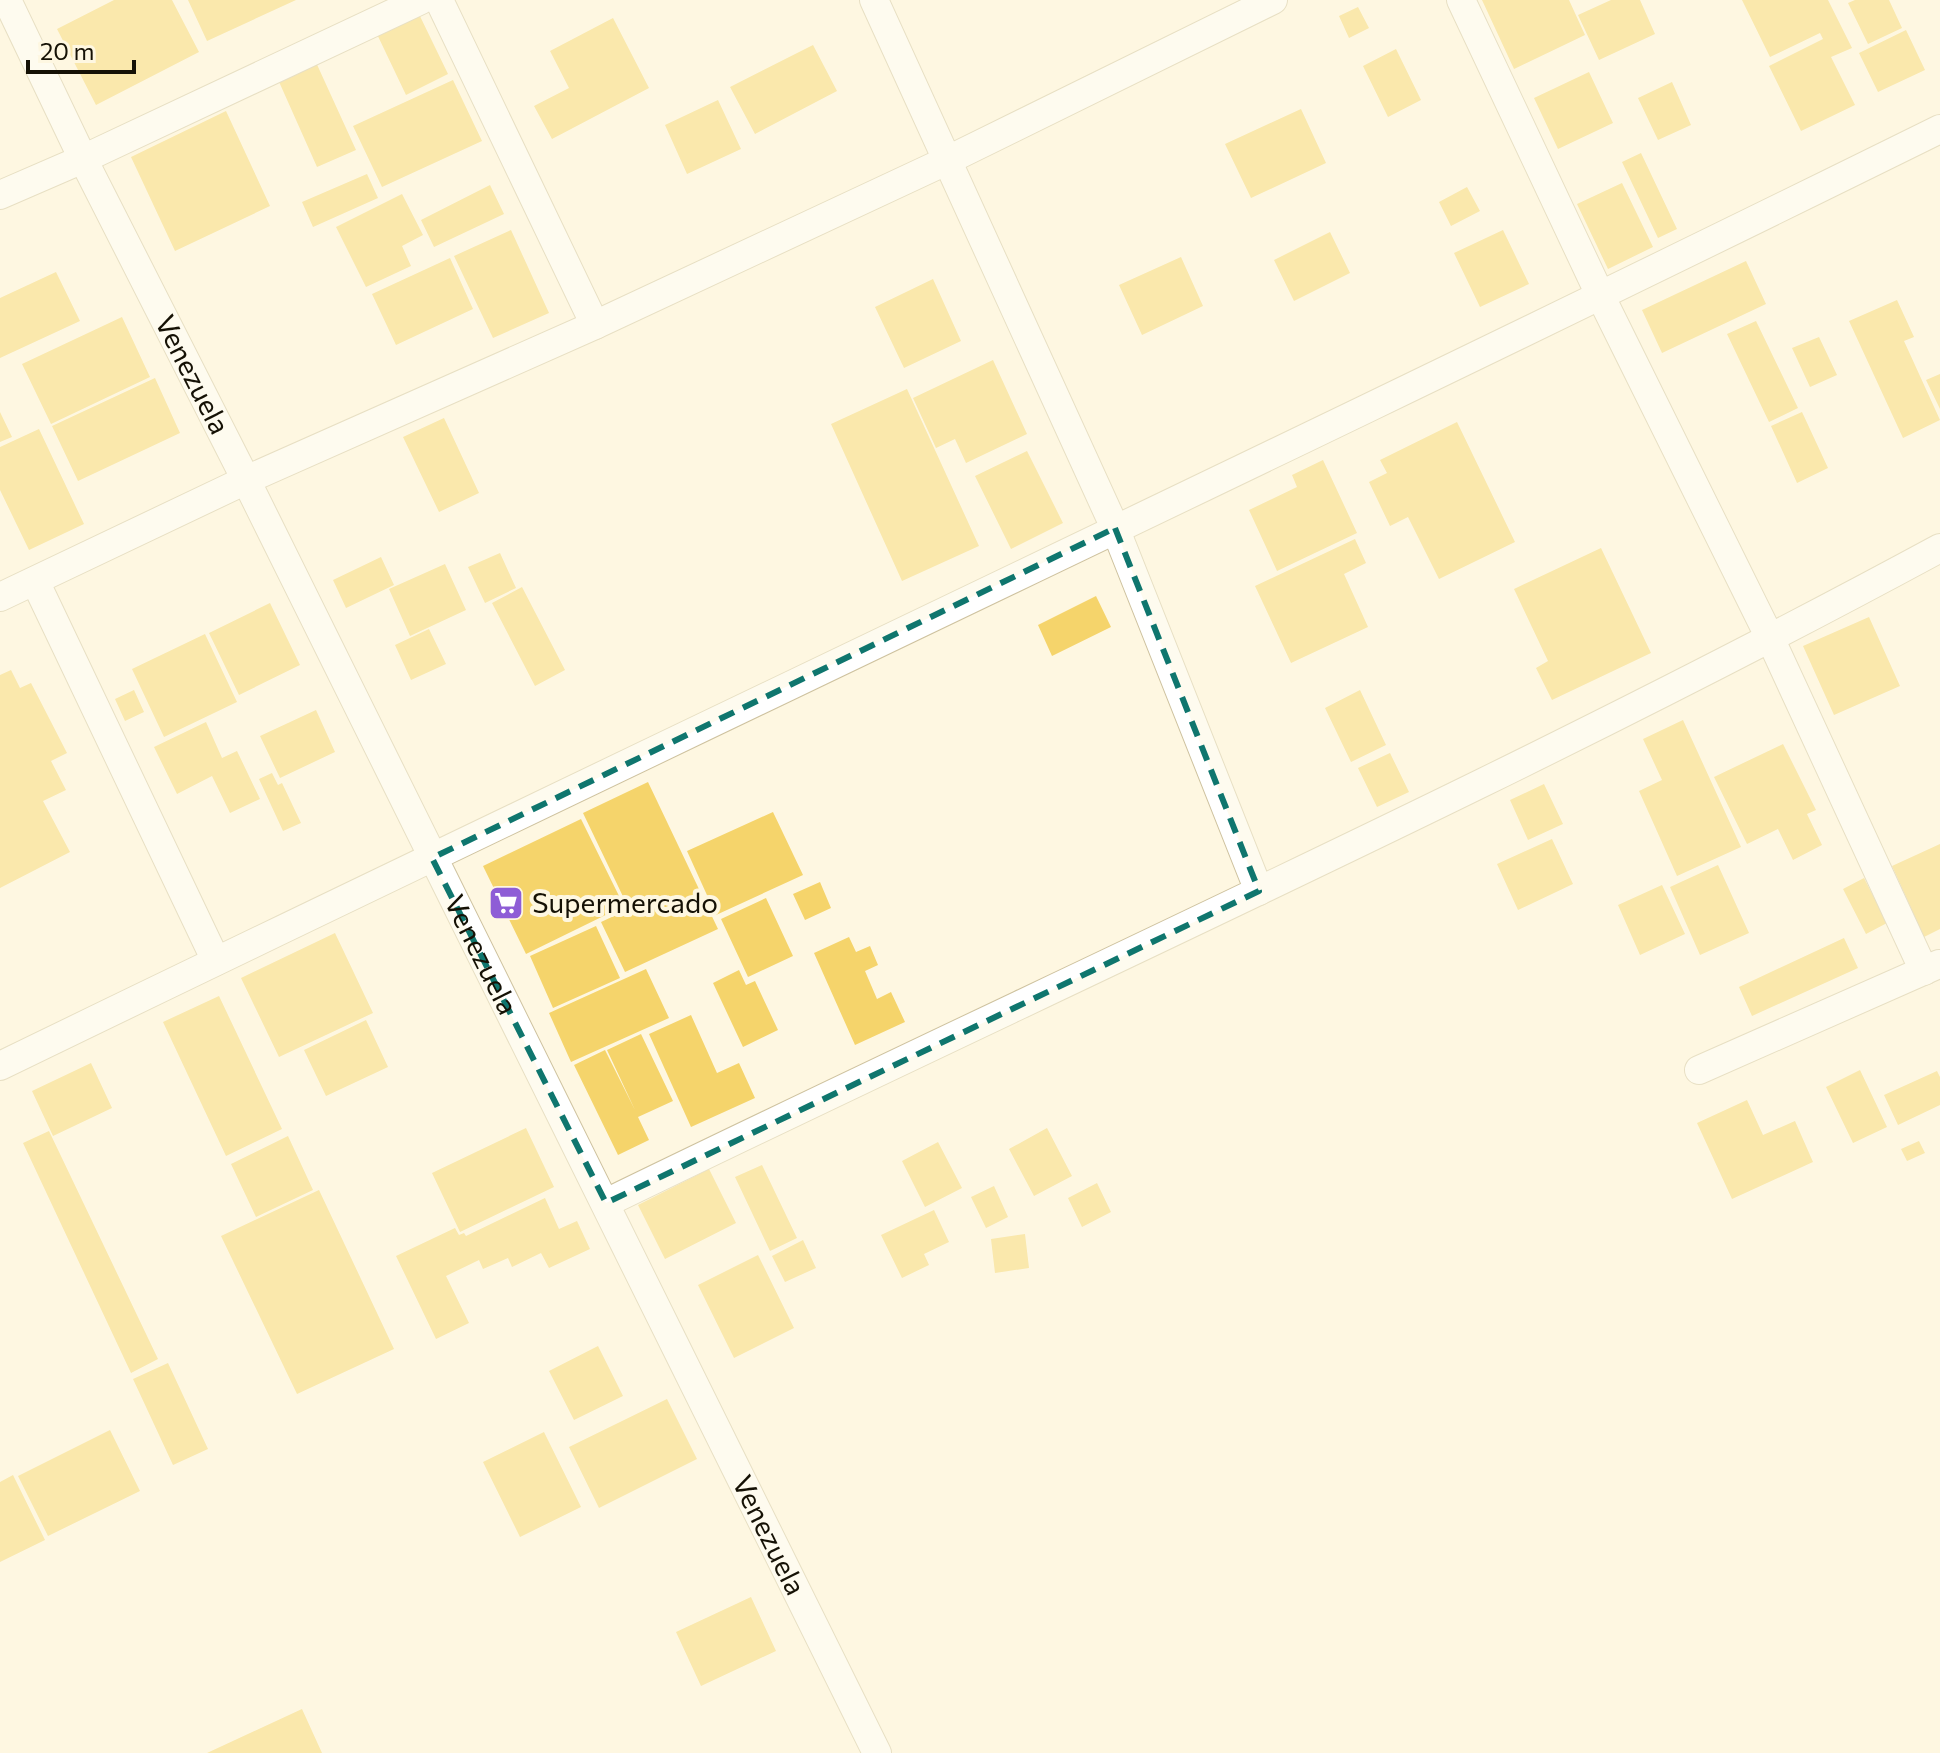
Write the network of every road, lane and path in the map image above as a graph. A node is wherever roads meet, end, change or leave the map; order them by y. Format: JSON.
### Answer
{"nodes":[{"id":1,"x":7,"y":0,"type":"edge"},
{"id":2,"x":421,"y":0,"type":"edge"},
{"id":3,"x":439,"y":0,"type":"edge"},
{"id":4,"x":874,"y":0,"type":"edge"},
{"id":5,"x":1273,"y":0,"type":"edge"},
{"id":6,"x":1461,"y":0,"type":"edge"},
{"id":7,"x":1940,"y":129,"type":"edge"},
{"id":8,"x":83,"y":159,"type":"junction"},
{"id":9,"x":946,"y":161,"type":"junction"},
{"id":10,"x":0,"y":195,"type":"edge"},
{"id":11,"x":1601,"y":297,"type":"junction"},
{"id":12,"x":595,"y":325,"type":"junction"},
{"id":13,"x":246,"y":480,"type":"junction"},
{"id":14,"x":1115,"y":528,"type":"junction"},
{"id":15,"x":1940,"y":548,"type":"edge"},
{"id":16,"x":35,"y":581,"type":"junction"},
{"id":17,"x":0,"y":597,"type":"edge"},
{"id":18,"x":1771,"y":640,"type":"junction"},
{"id":19,"x":432,"y":858,"type":"junction"},
{"id":20,"x":1259,"y":891,"type":"junction"},
{"id":21,"x":216,"y":961,"type":"junction"},
{"id":22,"x":1932,"y":968,"type":"edge"},
{"id":23,"x":0,"y":1066,"type":"edge"},
{"id":24,"x":1699,"y":1070,"type":"dead end"},
{"id":25,"x":606,"y":1203,"type":"junction"},
{"id":26,"x":877,"y":1753,"type":"edge"}],
"edges":[{"from":1,"to":8,"type":"street","name":"Venezuela"},
{"from":2,"to":8,"type":"street"},
{"from":3,"to":12,"type":"street"},
{"from":4,"to":9,"type":"street"},
{"from":5,"to":9,"type":"street"},
{"from":6,"to":11,"type":"street"},
{"from":7,"to":11,"type":"street"},
{"from":8,"to":10,"type":"street"},
{"from":8,"to":13,"type":"street","name":"Venezuela"},
{"from":9,"to":12,"type":"street"},
{"from":9,"to":14,"type":"street"},
{"from":11,"to":14,"type":"street"},
{"from":11,"to":18,"type":"street"},
{"from":12,"to":13,"type":"street"},
{"from":13,"to":16,"type":"street"},
{"from":13,"to":19,"type":"street","name":"Venezuela"},
{"from":14,"to":19,"type":"street"},
{"from":14,"to":20,"type":"street"},
{"from":15,"to":18,"type":"street"},
{"from":16,"to":17,"type":"street"},
{"from":16,"to":21,"type":"street"},
{"from":18,"to":20,"type":"street"},
{"from":18,"to":22,"type":"street"},
{"from":19,"to":21,"type":"street"},
{"from":19,"to":25,"type":"street","name":"Venezuela"},
{"from":20,"to":25,"type":"street"},
{"from":21,"to":23,"type":"street"},
{"from":22,"to":24,"type":"street"},
{"from":25,"to":26,"type":"street","name":"Venezuela"}]}
